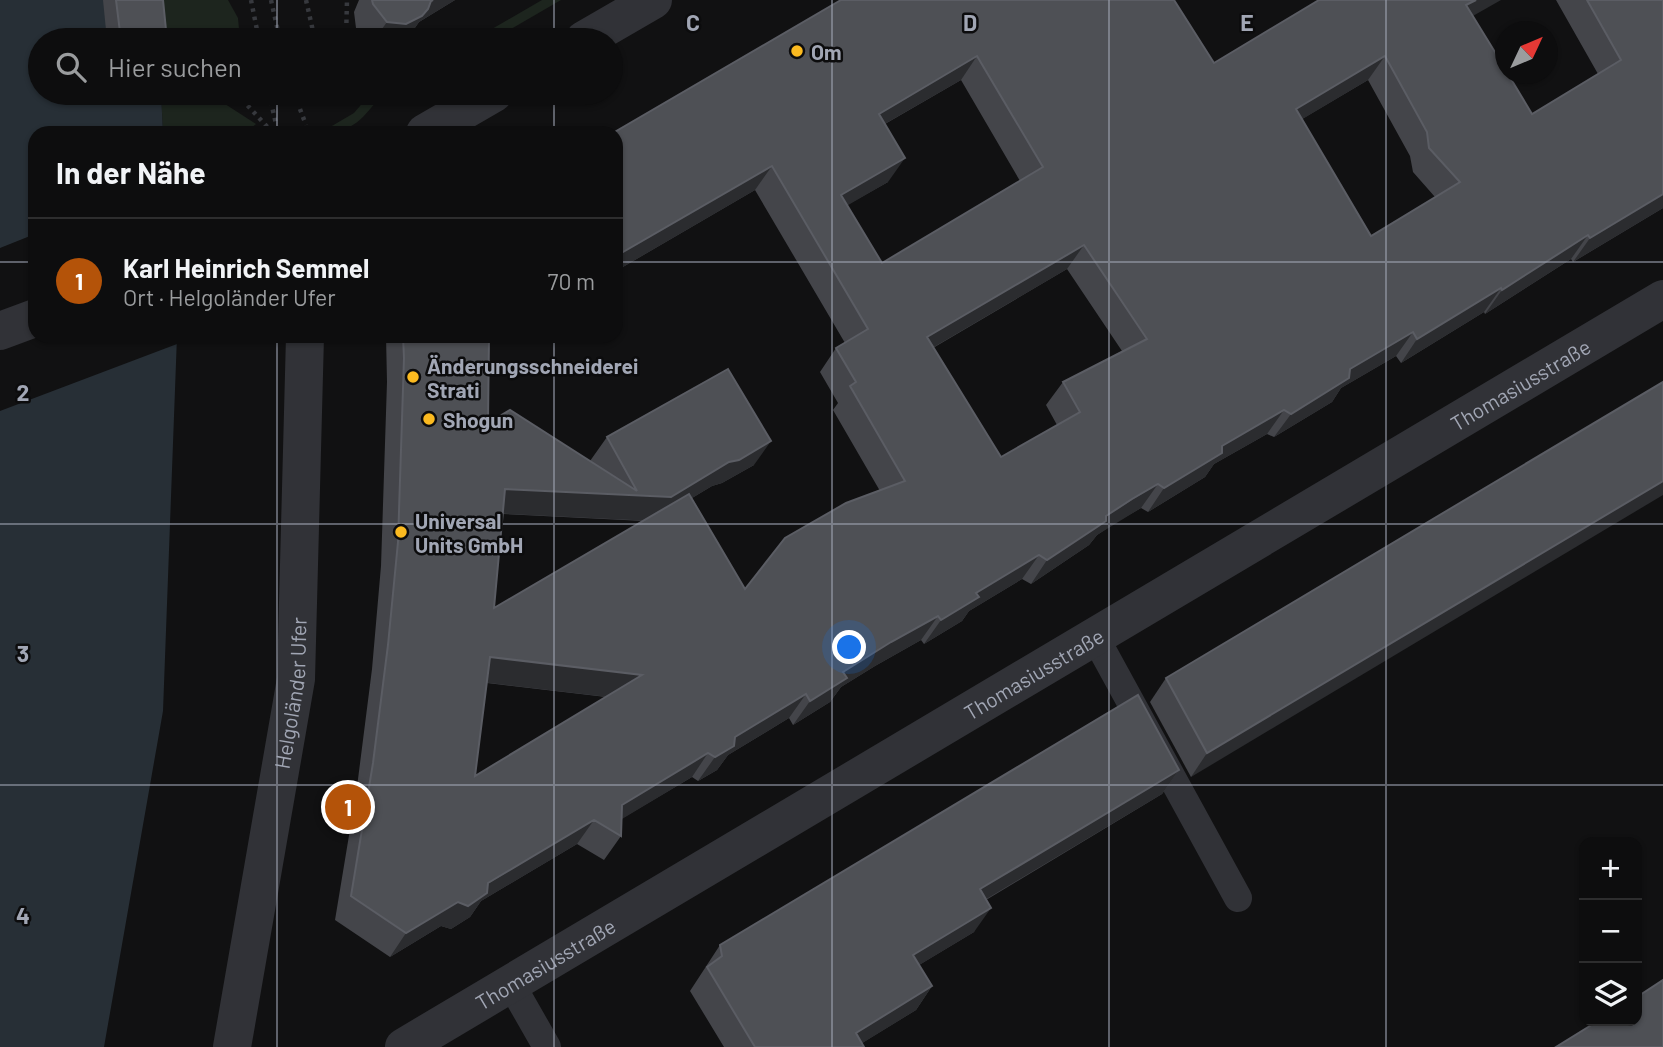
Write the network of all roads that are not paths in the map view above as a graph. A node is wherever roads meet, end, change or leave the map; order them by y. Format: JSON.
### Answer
{"nodes":[{"id":1,"x":653,"y":0,"type":"edge"},
{"id":2,"x":605,"y":28,"type":"edge"},
{"id":3,"x":473,"y":105,"type":"edge"},
{"id":4,"x":437,"y":126,"type":"edge"},
{"id":5,"x":1663,"y":299,"type":"edge"},
{"id":6,"x":28,"y":321,"type":"edge"},
{"id":7,"x":0,"y":331,"type":"edge"},
{"id":8,"x":305,"y":343,"type":"edge"},
{"id":9,"x":1095,"y":637,"type":"junction"},
{"id":10,"x":1238,"y":898,"type":"dead end"},
{"id":11,"x":511,"y":984,"type":"junction"},
{"id":12,"x":232,"y":1047,"type":"edge"},
{"id":13,"x":404,"y":1047,"type":"edge"},
{"id":14,"x":547,"y":1047,"type":"edge"}],
"edges":[{"from":1,"to":2,"type":"street"},
{"from":3,"to":4,"type":"street"},
{"from":5,"to":9,"type":"street","name":"Thomasiusstraße"},
{"from":6,"to":7,"type":"street"},
{"from":8,"to":12,"type":"street","name":"Helgoländer Ufer"},
{"from":9,"to":10,"type":"lane"},
{"from":9,"to":11,"type":"street","name":"Thomasiusstraße"},
{"from":11,"to":13,"type":"street","name":"Thomasiusstraße"},
{"from":11,"to":14,"type":"lane"}]}
